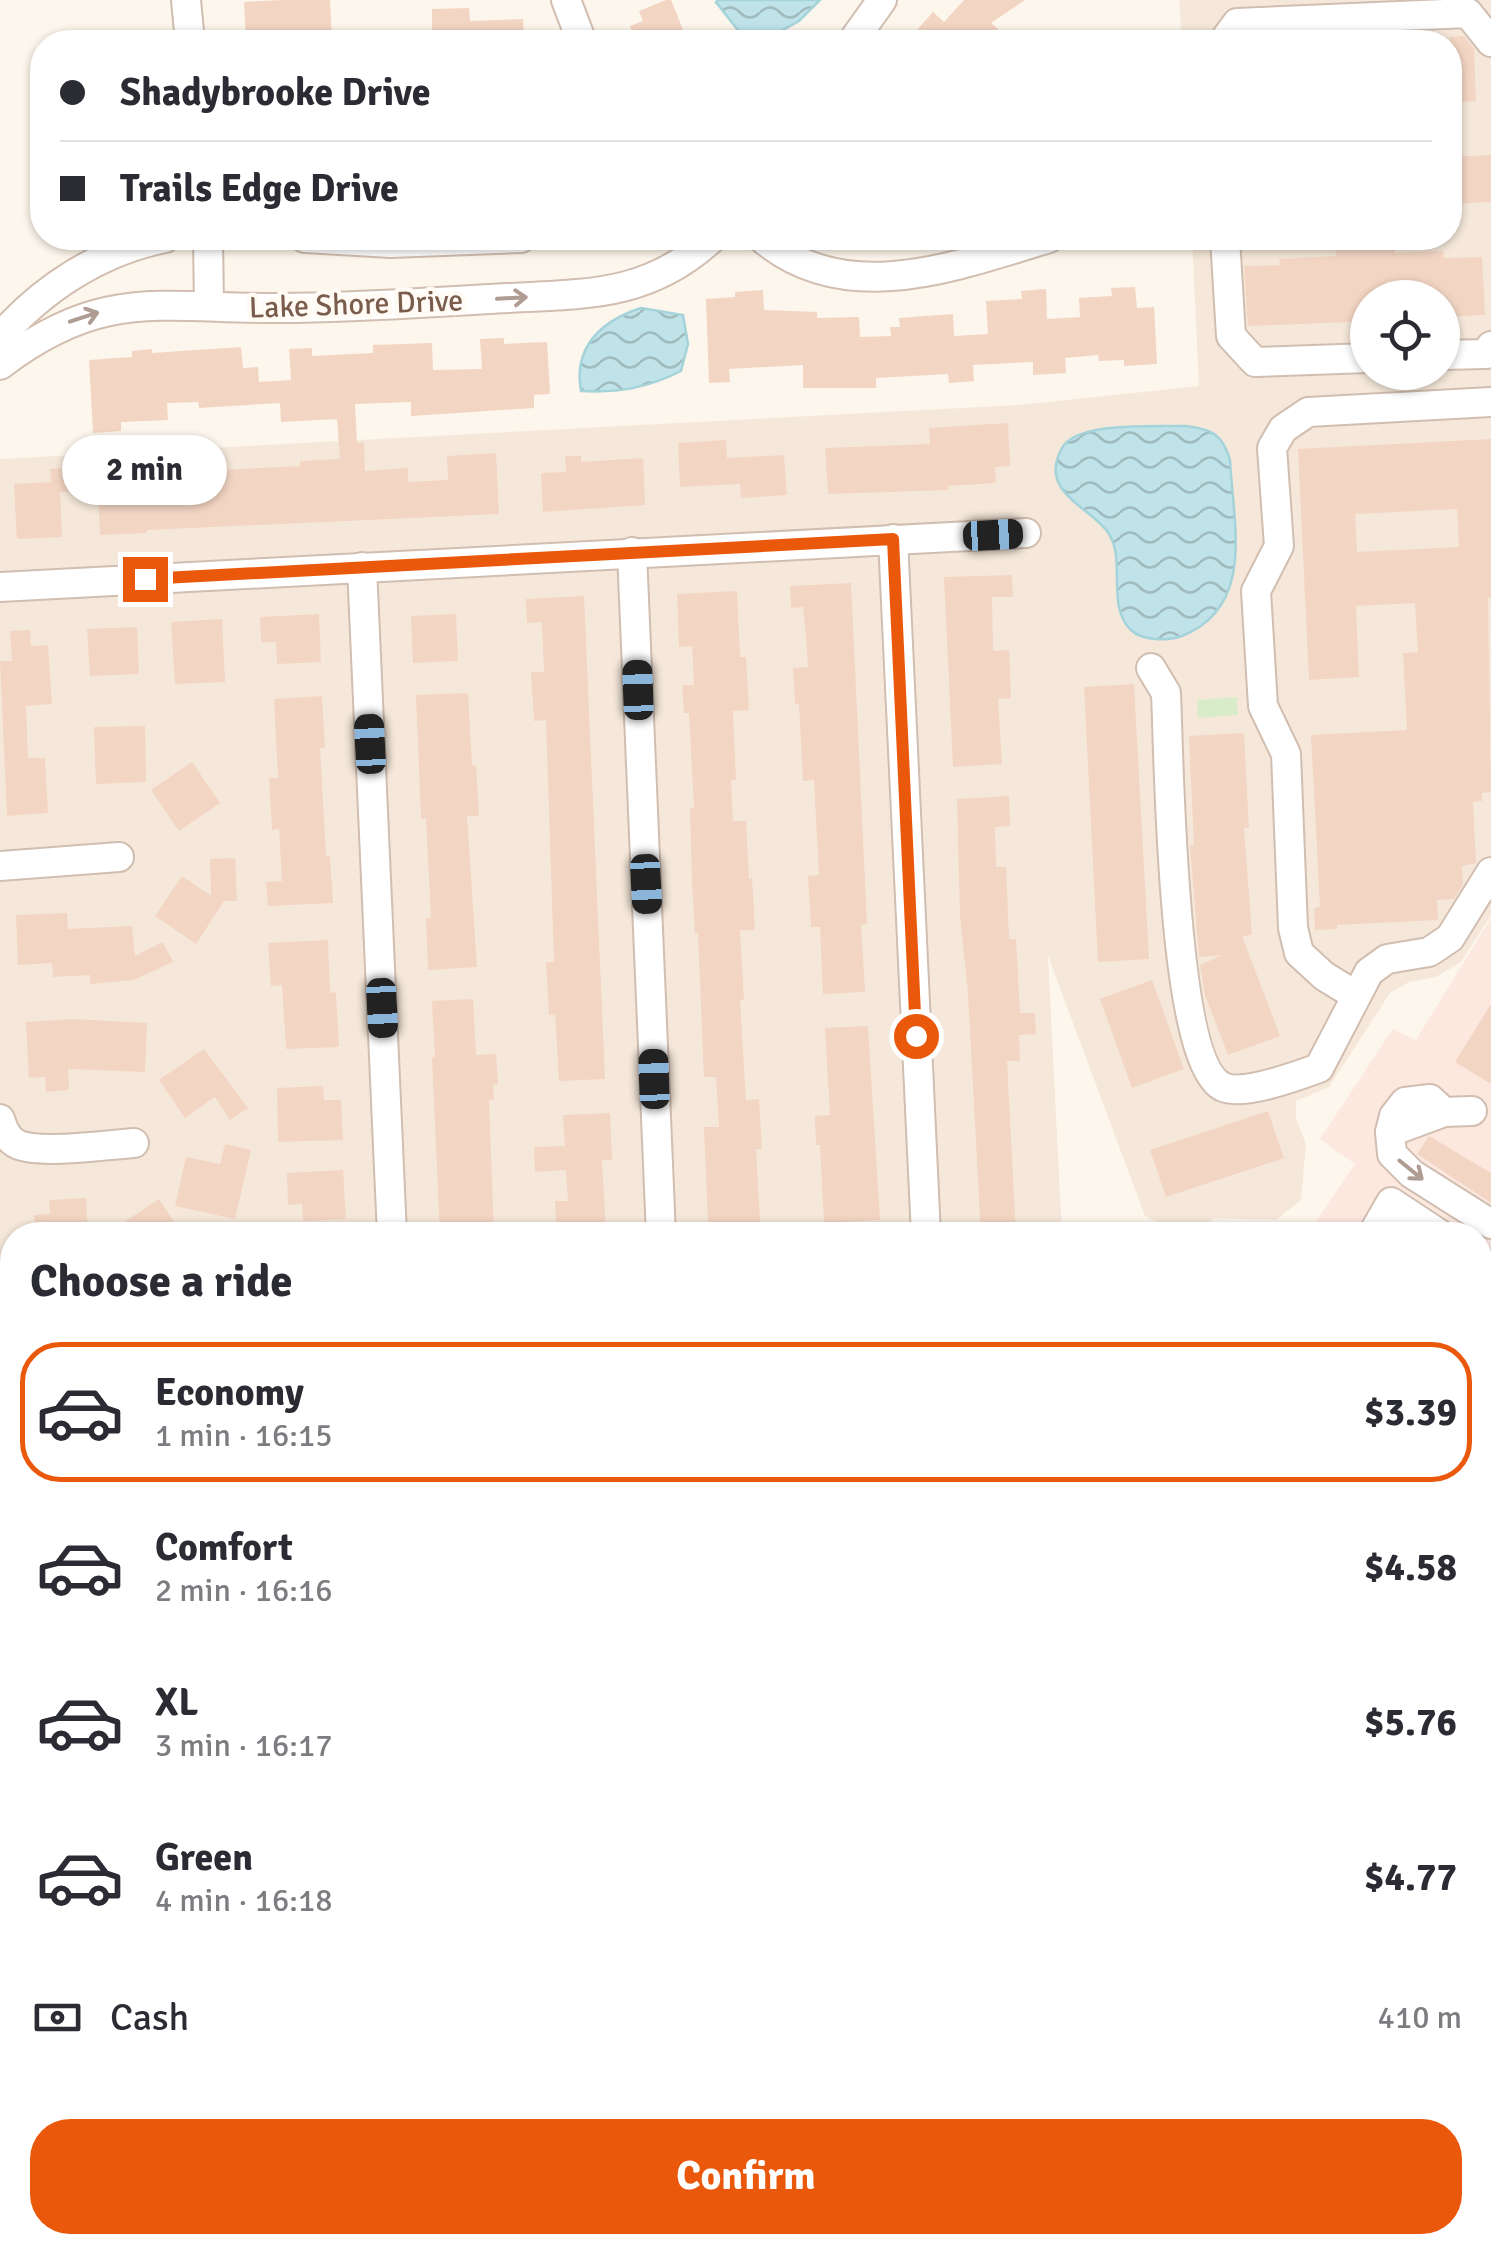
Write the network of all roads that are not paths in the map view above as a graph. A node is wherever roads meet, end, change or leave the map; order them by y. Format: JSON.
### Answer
{"nodes":[{"id":1,"x":186,"y":0,"type":"edge"},
{"id":2,"x":566,"y":0,"type":"edge"},
{"id":3,"x":877,"y":5,"type":"edge"},
{"id":4,"x":189,"y":30,"type":"edge"},
{"id":5,"x":577,"y":30,"type":"edge"},
{"id":6,"x":844,"y":30,"type":"edge"},
{"id":7,"x":860,"y":30,"type":"edge"},
{"id":8,"x":1232,"y":30,"type":"edge"},
{"id":9,"x":1491,"y":42,"type":"edge"},
{"id":10,"x":128,"y":250,"type":"edge"},
{"id":11,"x":208,"y":250,"type":"edge"},
{"id":12,"x":696,"y":250,"type":"edge"},
{"id":13,"x":779,"y":250,"type":"edge"},
{"id":14,"x":1008,"y":250,"type":"edge"},
{"id":15,"x":1226,"y":250,"type":"edge"},
{"id":16,"x":209,"y":306,"type":"junction"},
{"id":17,"x":0,"y":337,"type":"edge"},
{"id":18,"x":1491,"y":346,"type":"edge"},
{"id":19,"x":1460,"y":355,"type":"edge"},
{"id":20,"x":1350,"y":359,"type":"edge"},
{"id":21,"x":0,"y":365,"type":"edge"},
{"id":22,"x":1491,"y":402,"type":"edge"},
{"id":23,"x":1026,"y":533,"type":"dead end"},
{"id":24,"x":893,"y":539,"type":"junction"},
{"id":25,"x":632,"y":552,"type":"junction"},
{"id":26,"x":362,"y":567,"type":"junction"},
{"id":27,"x":0,"y":586,"type":"edge"},
{"id":28,"x":1150,"y":668,"type":"dead end"},
{"id":29,"x":119,"y":857,"type":"dead end"},
{"id":30,"x":0,"y":866,"type":"edge"},
{"id":31,"x":1491,"y":872,"type":"edge"},
{"id":32,"x":1355,"y":995,"type":"junction"},
{"id":33,"x":1458,"y":1112,"type":"dead end"},
{"id":34,"x":6,"y":1130,"type":"edge"},
{"id":35,"x":134,"y":1143,"type":"dead end"},
{"id":36,"x":391,"y":1222,"type":"edge"},
{"id":37,"x":660,"y":1222,"type":"edge"},
{"id":38,"x":925,"y":1222,"type":"edge"},
{"id":39,"x":1379,"y":1222,"type":"edge"},
{"id":40,"x":1421,"y":1222,"type":"edge"},
{"id":41,"x":1488,"y":1222,"type":"edge"}],
"edges":[{"from":1,"to":4,"type":"street"},
{"from":2,"to":5,"type":"street"},
{"from":3,"to":6,"type":"street"},
{"from":3,"to":7,"type":"street"},
{"from":8,"to":9,"type":"street"},
{"from":10,"to":17,"type":"street"},
{"from":11,"to":16,"type":"street"},
{"from":16,"to":12,"type":"street","name":"Lake Shore Drive","one_way":true},
{"from":13,"to":14,"type":"street"},
{"from":15,"to":20,"type":"street"},
{"from":21,"to":16,"type":"street","name":"Lake Shore Drive","one_way":true},
{"from":18,"to":19,"type":"street"},
{"from":22,"to":32,"type":"street"},
{"from":23,"to":24,"type":"street"},
{"from":24,"to":25,"type":"street"},
{"from":24,"to":38,"type":"street"},
{"from":25,"to":26,"type":"street"},
{"from":25,"to":37,"type":"street"},
{"from":26,"to":27,"type":"street"},
{"from":26,"to":36,"type":"street"},
{"from":28,"to":32,"type":"street"},
{"from":29,"to":30,"type":"street"},
{"from":31,"to":32,"type":"street"},
{"from":33,"to":41,"type":"street","one_way":true},
{"from":34,"to":35,"type":"street"},
{"from":39,"to":40,"type":"street"}]}
